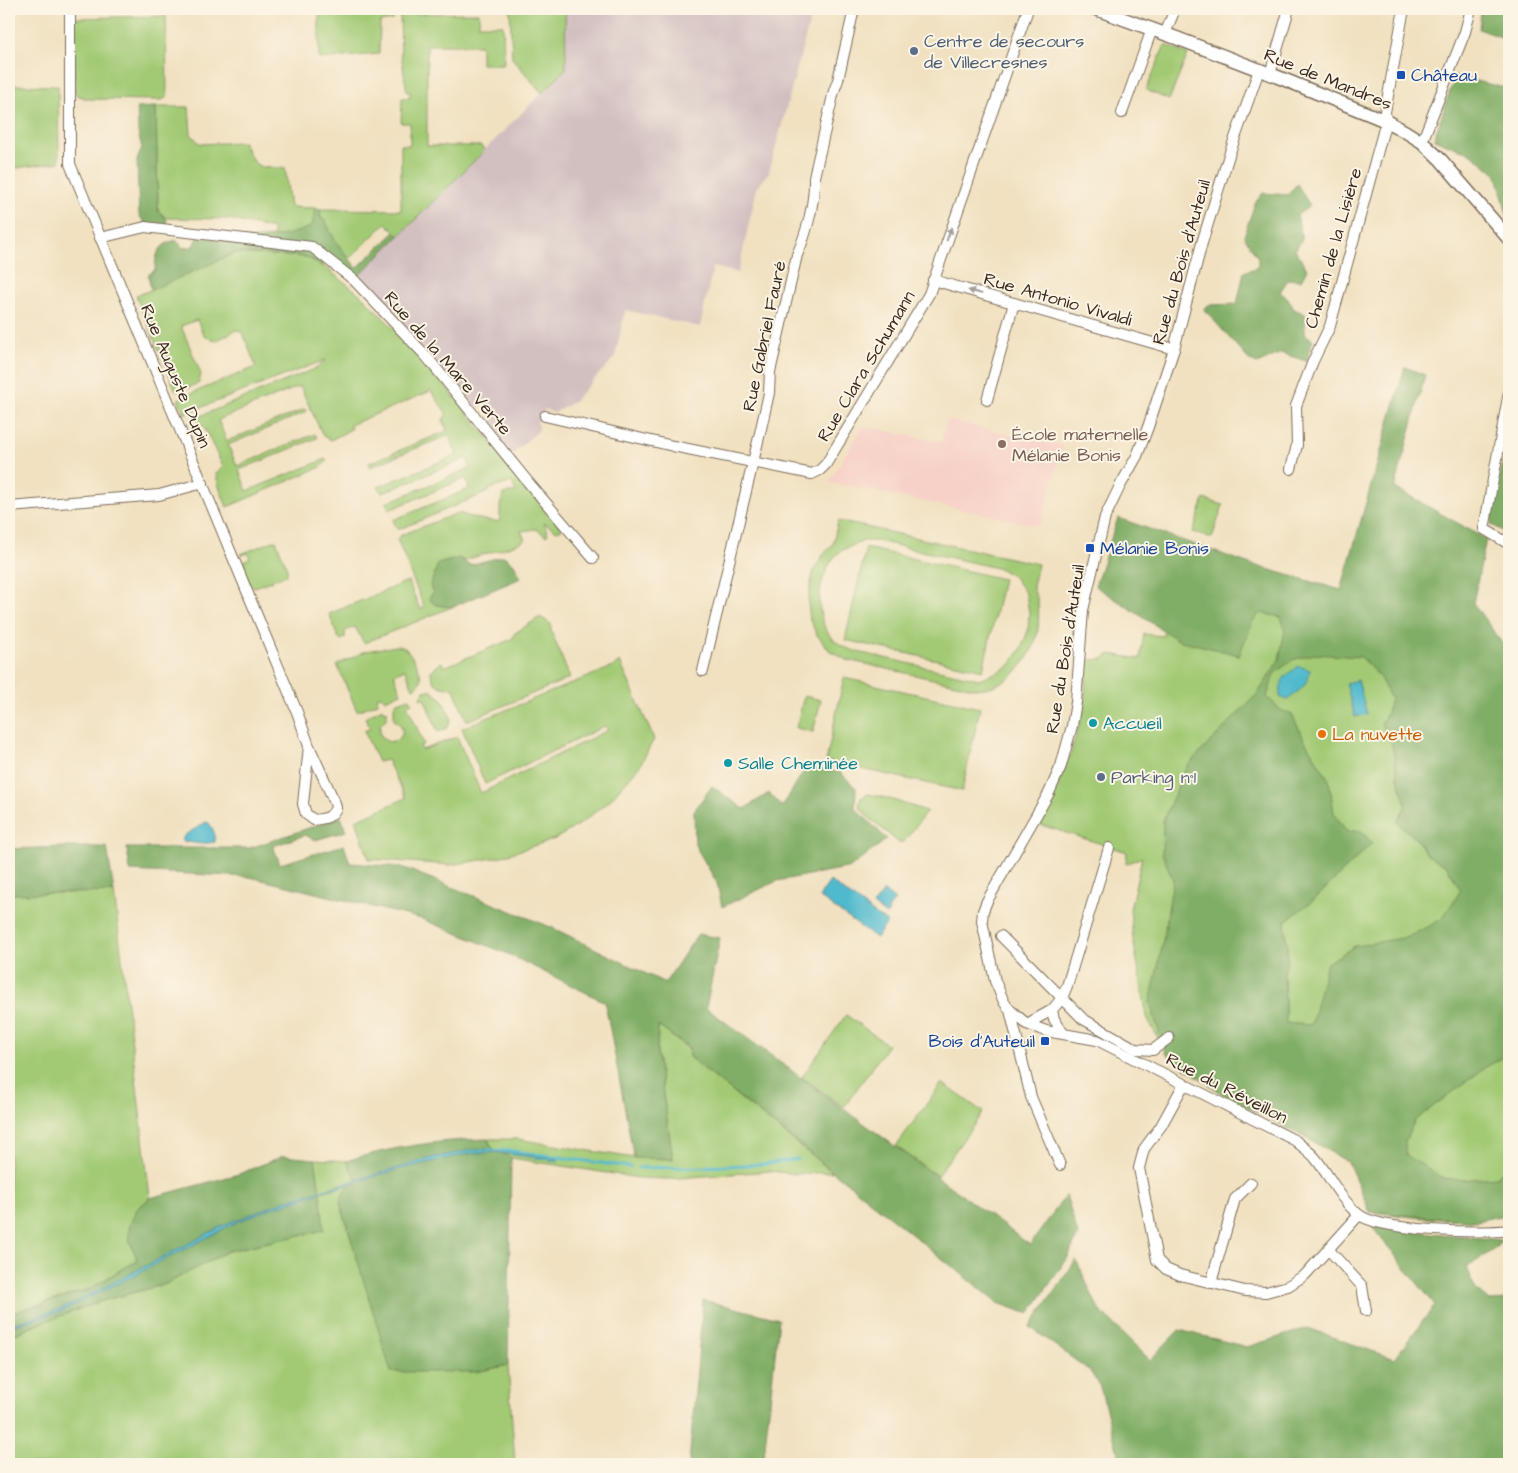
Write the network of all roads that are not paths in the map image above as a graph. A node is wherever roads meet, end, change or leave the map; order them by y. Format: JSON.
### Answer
{"nodes":[{"id":1,"x":70,"y":9,"type":"edge"},
{"id":2,"x":854,"y":9,"type":"edge"},
{"id":3,"x":1028,"y":9,"type":"edge"},
{"id":4,"x":1096,"y":9,"type":"edge"},
{"id":5,"x":1175,"y":9,"type":"edge"},
{"id":6,"x":1289,"y":9,"type":"edge"},
{"id":7,"x":1404,"y":9,"type":"edge"},
{"id":8,"x":1472,"y":9,"type":"edge"},
{"id":9,"x":1152,"y":29,"type":"junction"},
{"id":10,"x":1166,"y":34,"type":"junction"},
{"id":11,"x":1265,"y":72,"type":"junction"},
{"id":12,"x":1122,"y":114,"type":"dead end"},
{"id":13,"x":1386,"y":121,"type":"junction"},
{"id":14,"x":1422,"y":142,"type":"junction"},
{"id":15,"x":100,"y":238,"type":"junction"},
{"id":16,"x":1509,"y":239,"type":"edge"},
{"id":17,"x":933,"y":280,"type":"junction"},
{"id":18,"x":1014,"y":303,"type":"junction"},
{"id":19,"x":1174,"y":349,"type":"junction"},
{"id":20,"x":1509,"y":392,"type":"edge"},
{"id":21,"x":986,"y":400,"type":"dead end"},
{"id":22,"x":545,"y":416,"type":"dead end"},
{"id":23,"x":754,"y":462,"type":"junction"},
{"id":24,"x":1292,"y":469,"type":"dead end"},
{"id":25,"x":203,"y":483,"type":"junction"},
{"id":26,"x":9,"y":507,"type":"edge"},
{"id":27,"x":1509,"y":544,"type":"edge"},
{"id":28,"x":592,"y":558,"type":"dead end"},
{"id":29,"x":703,"y":670,"type":"dead end"},
{"id":30,"x":309,"y":746,"type":"junction"},
{"id":31,"x":1109,"y":848,"type":"dead end"},
{"id":32,"x":983,"y":911,"type":"joint"},
{"id":33,"x":1001,"y":936,"type":"dead end"},
{"id":34,"x":1062,"y":998,"type":"junction"},
{"id":35,"x":1010,"y":1010,"type":"junction"},
{"id":36,"x":1052,"y":1010,"type":"junction"},
{"id":37,"x":1027,"y":1024,"type":"junction"},
{"id":38,"x":1063,"y":1033,"type":"junction"},
{"id":39,"x":1168,"y":1038,"type":"dead end"},
{"id":40,"x":1184,"y":1084,"type":"junction"},
{"id":41,"x":1060,"y":1165,"type":"dead end"},
{"id":42,"x":1251,"y":1183,"type":"dead end"},
{"id":43,"x":1359,"y":1215,"type":"junction"},
{"id":44,"x":1509,"y":1230,"type":"edge"},
{"id":45,"x":1328,"y":1249,"type":"junction"},
{"id":46,"x":1210,"y":1282,"type":"junction"},
{"id":47,"x":1366,"y":1311,"type":"dead end"}],
"edges":[{"from":1,"to":15,"type":"street","name":"Rue Auguste Dupin"},
{"from":2,"to":23,"type":"street","name":"Rue Gabriel Fauré"},
{"from":17,"to":3,"type":"street","name":"Rue Clara Schumann","one_way":true},
{"from":4,"to":9,"type":"street","name":"Rue de Mandres"},
{"from":5,"to":10,"type":"street"},
{"from":6,"to":11,"type":"street","name":"Rue du Bois d'Auteuil"},
{"from":7,"to":13,"type":"street","name":"Chemin de la Lisière"},
{"from":8,"to":14,"type":"street"},
{"from":9,"to":10,"type":"street","name":"Rue de Mandres"},
{"from":9,"to":12,"type":"street"},
{"from":10,"to":11,"type":"street","name":"Rue de Mandres"},
{"from":11,"to":13,"type":"street","name":"Rue de Mandres"},
{"from":11,"to":19,"type":"street","name":"Rue du Bois d'Auteuil"},
{"from":13,"to":14,"type":"street","name":"Rue de Mandres"},
{"from":13,"to":24,"type":"street","name":"Chemin de la Lisière"},
{"from":14,"to":16,"type":"street","name":"Rue de Mandres"},
{"from":15,"to":25,"type":"street","name":"Rue Auguste Dupin"},
{"from":15,"to":28,"type":"street","name":"Rue de la Mare Verte"},
{"from":18,"to":17,"type":"street","name":"Rue Antonio Vivaldi","one_way":true},
{"from":17,"to":23,"type":"street","name":"Rue Clara Schumann"},
{"from":18,"to":19,"type":"street","name":"Rue Antonio Vivaldi"},
{"from":18,"to":21,"type":"street"},
{"from":19,"to":32,"type":"street","name":"Rue du Bois d'Auteuil"},
{"from":20,"to":27,"type":"street"},
{"from":22,"to":23,"type":"street","name":"Rue Clara Schumann"},
{"from":23,"to":29,"type":"street","name":"Rue Gabriel Fauré"},
{"from":25,"to":26,"type":"street"},
{"from":25,"to":30,"type":"street","name":"Rue Auguste Dupin"},
{"from":30,"to":30,"type":"street","name":"Rue Auguste Dupin"},
{"from":31,"to":34,"type":"street"},
{"from":32,"to":35,"type":"street","name":"Rue du Réveillon"},
{"from":33,"to":34,"type":"street"},
{"from":34,"to":36,"type":"street"},
{"from":34,"to":39,"type":"street"},
{"from":35,"to":37,"type":"street","name":"Rue du Réveillon"},
{"from":35,"to":41,"type":"street"},
{"from":36,"to":37,"type":"street"},
{"from":36,"to":38,"type":"street"},
{"from":37,"to":38,"type":"street","name":"Rue du Réveillon"},
{"from":38,"to":40,"type":"street","name":"Rue du Réveillon"},
{"from":40,"to":43,"type":"street","name":"Rue du Réveillon"},
{"from":40,"to":46,"type":"street"},
{"from":42,"to":46,"type":"street"},
{"from":43,"to":44,"type":"street","name":"Rue du Réveillon"},
{"from":43,"to":45,"type":"street"},
{"from":45,"to":46,"type":"street"},
{"from":45,"to":47,"type":"street"}]}
